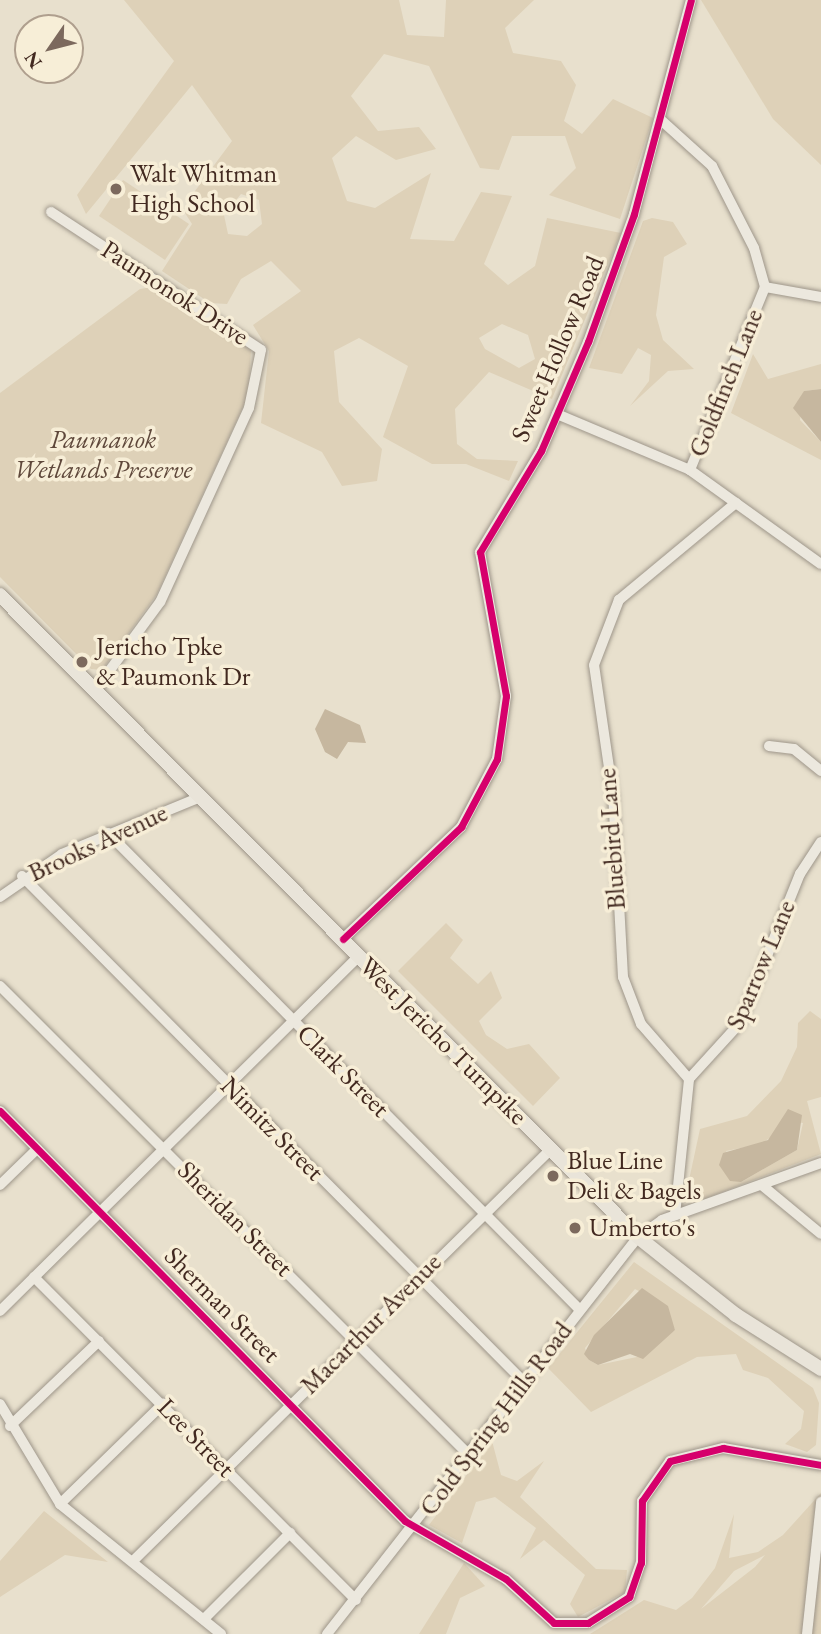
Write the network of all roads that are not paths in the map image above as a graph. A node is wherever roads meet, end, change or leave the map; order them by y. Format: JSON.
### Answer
{"nodes":[{"id":1,"x":691,"y":0,"type":"edge"},
{"id":2,"x":661,"y":120,"type":"junction"},
{"id":3,"x":51,"y":212,"type":"dead end"},
{"id":4,"x":765,"y":287,"type":"junction"},
{"id":5,"x":821,"y":297,"type":"edge"},
{"id":6,"x":557,"y":414,"type":"junction"},
{"id":7,"x":690,"y":470,"type":"junction"},
{"id":8,"x":736,"y":503,"type":"junction"},
{"id":9,"x":821,"y":564,"type":"edge"},
{"id":10,"x":0,"y":595,"type":"edge"},
{"id":11,"x":96,"y":690,"type":"junction"},
{"id":12,"x":769,"y":746,"type":"dead end"},
{"id":13,"x":821,"y":771,"type":"edge"},
{"id":14,"x":200,"y":797,"type":"junction"},
{"id":15,"x":108,"y":833,"type":"junction"},
{"id":16,"x":821,"y":842,"type":"edge"},
{"id":17,"x":22,"y":876,"type":"junction"},
{"id":18,"x":0,"y":897,"type":"edge"},
{"id":19,"x":343,"y":939,"type":"junction"},
{"id":20,"x":359,"y":956,"type":"junction"},
{"id":21,"x":0,"y":986,"type":"edge"},
{"id":22,"x":293,"y":1021,"type":"junction"},
{"id":23,"x":689,"y":1079,"type":"junction"},
{"id":24,"x":228,"y":1084,"type":"junction"},
{"id":25,"x":0,"y":1111,"type":"edge"},
{"id":26,"x":164,"y":1148,"type":"junction"},
{"id":27,"x":37,"y":1149,"type":"junction"},
{"id":28,"x":551,"y":1149,"type":"junction"},
{"id":29,"x":821,"y":1163,"type":"edge"},
{"id":30,"x":0,"y":1185,"type":"edge"},
{"id":31,"x":763,"y":1186,"type":"junction"},
{"id":32,"x":100,"y":1212,"type":"junction"},
{"id":33,"x":483,"y":1213,"type":"junction"},
{"id":34,"x":675,"y":1215,"type":"junction"},
{"id":35,"x":821,"y":1234,"type":"edge"},
{"id":36,"x":638,"y":1237,"type":"junction"},
{"id":37,"x":34,"y":1277,"type":"junction"},
{"id":38,"x":419,"y":1277,"type":"junction"},
{"id":39,"x":579,"y":1309,"type":"junction"},
{"id":40,"x":0,"y":1311,"type":"edge"},
{"id":41,"x":99,"y":1340,"type":"junction"},
{"id":42,"x":356,"y":1341,"type":"junction"},
{"id":43,"x":821,"y":1369,"type":"edge"},
{"id":44,"x":522,"y":1380,"type":"junction"},
{"id":45,"x":0,"y":1404,"type":"edge"},
{"id":46,"x":163,"y":1404,"type":"junction"},
{"id":47,"x":292,"y":1404,"type":"junction"},
{"id":48,"x":10,"y":1426,"type":"junction"},
{"id":49,"x":468,"y":1454,"type":"junction"},
{"id":50,"x":821,"y":1465,"type":"edge"},
{"id":51,"x":226,"y":1469,"type":"junction"},
{"id":52,"x":821,"y":1502,"type":"edge"},
{"id":53,"x":60,"y":1504,"type":"junction"},
{"id":54,"x":415,"y":1529,"type":"junction"},
{"id":55,"x":290,"y":1533,"type":"junction"},
{"id":56,"x":134,"y":1560,"type":"junction"},
{"id":57,"x":356,"y":1600,"type":"junction"},
{"id":58,"x":204,"y":1619,"type":"junction"},
{"id":59,"x":555,"y":1629,"type":"edge"},
{"id":60,"x":221,"y":1634,"type":"edge"},
{"id":61,"x":327,"y":1634,"type":"edge"},
{"id":62,"x":807,"y":1634,"type":"edge"}],
"edges":[{"from":1,"to":2,"type":"street","name":"Sweet Hollow Road"},
{"from":2,"to":4,"type":"street","name":"Goldfinch Lane"},
{"from":2,"to":6,"type":"street","name":"Sweet Hollow Road"},
{"from":3,"to":11,"type":"street","name":"Paumonok Drive"},
{"from":4,"to":5,"type":"street"},
{"from":4,"to":7,"type":"street","name":"Goldfinch Lane"},
{"from":6,"to":7,"type":"street"},
{"from":6,"to":19,"type":"street","name":"Sweet Hollow Road"},
{"from":7,"to":8,"type":"street"},
{"from":8,"to":9,"type":"street"},
{"from":8,"to":23,"type":"street","name":"Bluebird Lane"},
{"from":10,"to":11,"type":"main road","name":"West Jericho Turnpike"},
{"from":11,"to":14,"type":"main road","name":"West Jericho Turnpike"},
{"from":12,"to":13,"type":"street"},
{"from":14,"to":15,"type":"street","name":"Brooks Avenue"},
{"from":14,"to":19,"type":"main road","name":"West Jericho Turnpike"},
{"from":15,"to":17,"type":"street","name":"Brooks Avenue"},
{"from":15,"to":22,"type":"street","name":"Clark Street"},
{"from":16,"to":23,"type":"street","name":"Sparrow Lane"},
{"from":17,"to":18,"type":"street","name":"Brooks Avenue"},
{"from":17,"to":24,"type":"street","name":"Nimitz Street"},
{"from":19,"to":20,"type":"main road","name":"West Jericho Turnpike"},
{"from":20,"to":22,"type":"street"},
{"from":20,"to":28,"type":"main road","name":"West Jericho Turnpike"},
{"from":21,"to":26,"type":"street","name":"Sheridan Street"},
{"from":22,"to":24,"type":"street"},
{"from":22,"to":33,"type":"street","name":"Clark Street"},
{"from":23,"to":34,"type":"street"},
{"from":24,"to":26,"type":"street"},
{"from":24,"to":38,"type":"street","name":"Nimitz Street"},
{"from":25,"to":27,"type":"street","name":"Sherman Street"},
{"from":26,"to":32,"type":"street"},
{"from":26,"to":42,"type":"street","name":"Sheridan Street"},
{"from":27,"to":30,"type":"street"},
{"from":27,"to":32,"type":"street","name":"Sherman Street"},
{"from":28,"to":33,"type":"street","name":"Macarthur Avenue"},
{"from":28,"to":36,"type":"main road","name":"West Jericho Turnpike"},
{"from":29,"to":31,"type":"street","name":"Cold Spring Hills Road"},
{"from":31,"to":34,"type":"street","name":"Cold Spring Hills Road"},
{"from":31,"to":35,"type":"street"},
{"from":32,"to":37,"type":"street"},
{"from":32,"to":47,"type":"street","name":"Sherman Street"},
{"from":33,"to":38,"type":"street","name":"Macarthur Avenue"},
{"from":33,"to":39,"type":"street","name":"Clark Street"},
{"from":34,"to":36,"type":"street","name":"Cold Spring Hills Road"},
{"from":36,"to":39,"type":"street","name":"Cold Spring Hills Road"},
{"from":36,"to":43,"type":"main road","name":"West Jericho Turnpike"},
{"from":37,"to":40,"type":"street"},
{"from":37,"to":41,"type":"street","name":"Lee Street"},
{"from":38,"to":42,"type":"street","name":"Macarthur Avenue"},
{"from":38,"to":44,"type":"street","name":"Nimitz Street"},
{"from":39,"to":44,"type":"street","name":"Cold Spring Hills Road"},
{"from":41,"to":46,"type":"street","name":"Lee Street"},
{"from":41,"to":48,"type":"street"},
{"from":42,"to":47,"type":"street","name":"Macarthur Avenue"},
{"from":42,"to":49,"type":"street","name":"Sheridan Street"},
{"from":44,"to":49,"type":"street","name":"Cold Spring Hills Road"},
{"from":45,"to":48,"type":"street"},
{"from":46,"to":51,"type":"street","name":"Lee Street"},
{"from":46,"to":53,"type":"street"},
{"from":47,"to":51,"type":"street","name":"Macarthur Avenue"},
{"from":47,"to":54,"type":"street","name":"Sherman Street"},
{"from":48,"to":53,"type":"street"},
{"from":49,"to":54,"type":"street","name":"Cold Spring Hills Road"},
{"from":50,"to":59,"type":"street"},
{"from":51,"to":55,"type":"street","name":"Lee Street"},
{"from":51,"to":56,"type":"street","name":"Macarthur Avenue"},
{"from":52,"to":62,"type":"street"},
{"from":53,"to":56,"type":"street"},
{"from":54,"to":57,"type":"street","name":"Cold Spring Hills Road"},
{"from":54,"to":59,"type":"street","name":"Sherman Street"},
{"from":55,"to":57,"type":"street","name":"Lee Street"},
{"from":55,"to":58,"type":"street"},
{"from":56,"to":58,"type":"street"},
{"from":57,"to":61,"type":"street","name":"Cold Spring Hills Road"},
{"from":58,"to":60,"type":"street"}]}
